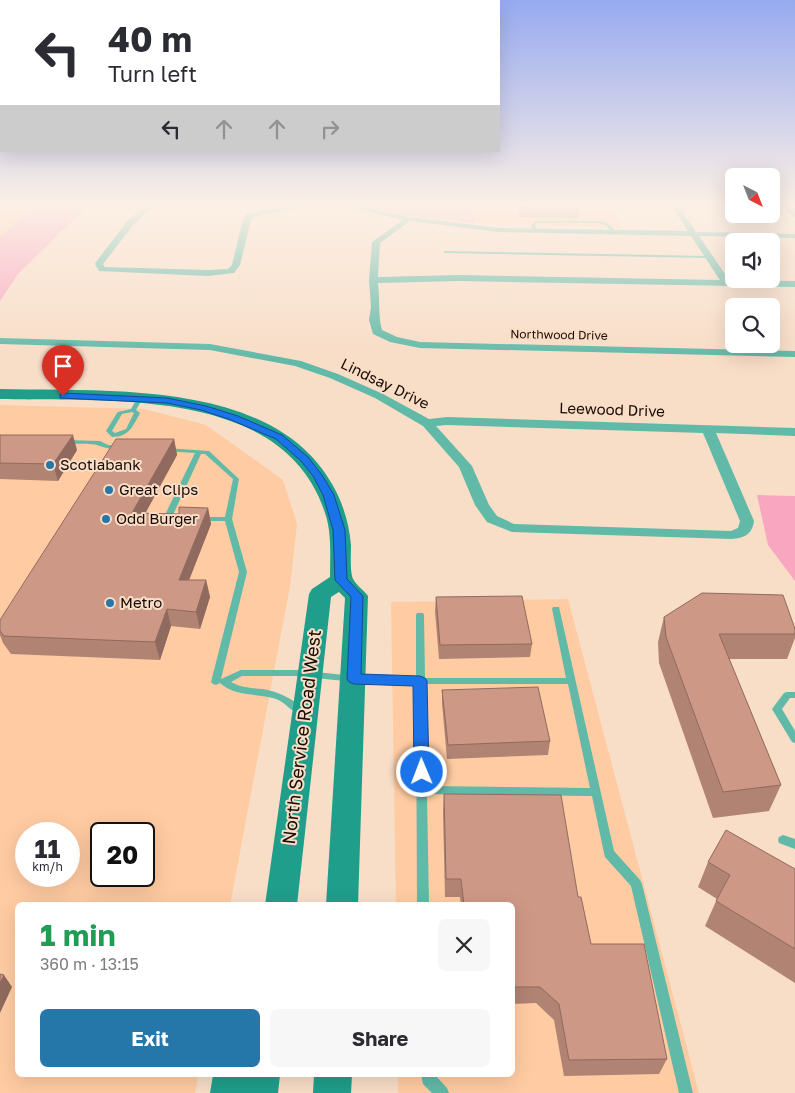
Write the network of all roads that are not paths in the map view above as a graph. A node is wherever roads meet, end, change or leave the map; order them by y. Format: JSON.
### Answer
{"nodes":[{"id":1,"x":106,"y":256,"type":"edge"},
{"id":2,"x":238,"y":256,"type":"edge"},
{"id":3,"x":375,"y":256,"type":"edge"},
{"id":4,"x":657,"y":256,"type":"edge"},
{"id":5,"x":709,"y":257,"type":"joint"},
{"id":6,"x":372,"y":280,"type":"junction"},
{"id":7,"x":725,"y":281,"type":"edge"},
{"id":8,"x":725,"y":283,"type":"edge"},
{"id":9,"x":780,"y":284,"type":"edge"},
{"id":10,"x":795,"y":284,"type":"edge"},
{"id":11,"x":0,"y":340,"type":"edge"},
{"id":12,"x":795,"y":354,"type":"edge"},
{"id":13,"x":0,"y":394,"type":"edge"},
{"id":14,"x":136,"y":404,"type":"junction"},
{"id":15,"x":427,"y":423,"type":"junction"},
{"id":16,"x":708,"y":430,"type":"junction"},
{"id":17,"x":795,"y":432,"type":"edge"},
{"id":18,"x":53,"y":441,"type":"edge"},
{"id":19,"x":125,"y":448,"type":"edge"},
{"id":20,"x":162,"y":450,"type":"edge"},
{"id":21,"x":199,"y":452,"type":"junction"},
{"id":22,"x":184,"y":519,"type":"edge"},
{"id":23,"x":193,"y":519,"type":"edge"},
{"id":24,"x":228,"y":519,"type":"junction"},
{"id":25,"x":341,"y":580,"type":"junction"},
{"id":26,"x":556,"y":609,"type":"dead end"},
{"id":27,"x":420,"y":615,"type":"dead end"},
{"id":28,"x":310,"y":674,"type":"junction"},
{"id":29,"x":354,"y":679,"type":"junction"},
{"id":30,"x":420,"y":681,"type":"junction"},
{"id":31,"x":572,"y":681,"type":"junction"},
{"id":32,"x":216,"y":682,"type":"dead end"},
{"id":33,"x":795,"y":695,"type":"edge"},
{"id":34,"x":305,"y":716,"type":"junction"},
{"id":35,"x":795,"y":739,"type":"edge"},
{"id":36,"x":422,"y":790,"type":"junction"},
{"id":37,"x":596,"y":792,"type":"junction"},
{"id":38,"x":783,"y":840,"type":"dead end"},
{"id":39,"x":795,"y":844,"type":"edge"},
{"id":40,"x":281,"y":902,"type":"edge"},
{"id":41,"x":342,"y":902,"type":"edge"},
{"id":42,"x":423,"y":902,"type":"edge"},
{"id":43,"x":232,"y":1077,"type":"edge"},
{"id":44,"x":261,"y":1077,"type":"edge"},
{"id":45,"x":333,"y":1077,"type":"edge"},
{"id":46,"x":428,"y":1077,"type":"edge"},
{"id":47,"x":229,"y":1093,"type":"edge"},
{"id":48,"x":259,"y":1093,"type":"edge"},
{"id":49,"x":332,"y":1093,"type":"edge"},
{"id":50,"x":442,"y":1093,"type":"edge"},
{"id":51,"x":686,"y":1093,"type":"edge"}],
"edges":[{"from":1,"to":2,"type":"street"},
{"from":3,"to":6,"type":"street"},
{"from":4,"to":5,"type":"lane"},
{"from":5,"to":7,"type":"street"},
{"from":6,"to":8,"type":"street"},
{"from":6,"to":12,"type":"street","name":"Northwood Drive"},
{"from":9,"to":10,"type":"street"},
{"from":11,"to":15,"type":"street","name":"Lindsay Drive"},
{"from":13,"to":14,"type":"street"},
{"from":14,"to":14,"type":"lane"},
{"from":14,"to":25,"type":"street"},
{"from":15,"to":16,"type":"street","name":"Leewood Drive"},
{"from":15,"to":16,"type":"street","name":"Lindsay Drive"},
{"from":16,"to":17,"type":"street","name":"Leewood Drive"},
{"from":18,"to":19,"type":"lane"},
{"from":20,"to":21,"type":"lane"},
{"from":21,"to":22,"type":"lane"},
{"from":21,"to":24,"type":"lane"},
{"from":23,"to":24,"type":"lane"},
{"from":24,"to":32,"type":"lane"},
{"from":25,"to":28,"type":"street","name":"North Service Road West"},
{"from":25,"to":29,"type":"street"},
{"from":26,"to":31,"type":"lane"},
{"from":27,"to":30,"type":"lane"},
{"from":28,"to":29,"type":"lane"},
{"from":28,"to":34,"type":"street","name":"North Service Road West"},
{"from":28,"to":34,"type":"lane"},
{"from":29,"to":30,"type":"lane"},
{"from":29,"to":41,"type":"street"},
{"from":30,"to":31,"type":"lane"},
{"from":30,"to":36,"type":"lane"},
{"from":31,"to":37,"type":"lane"},
{"from":33,"to":35,"type":"lane"},
{"from":34,"to":40,"type":"street","name":"North Service Road West"},
{"from":36,"to":37,"type":"lane"},
{"from":36,"to":42,"type":"lane"},
{"from":37,"to":51,"type":"lane"},
{"from":38,"to":39,"type":"lane"},
{"from":43,"to":47,"type":"street"},
{"from":44,"to":48,"type":"street"},
{"from":45,"to":49,"type":"street"},
{"from":46,"to":50,"type":"lane"}]}
